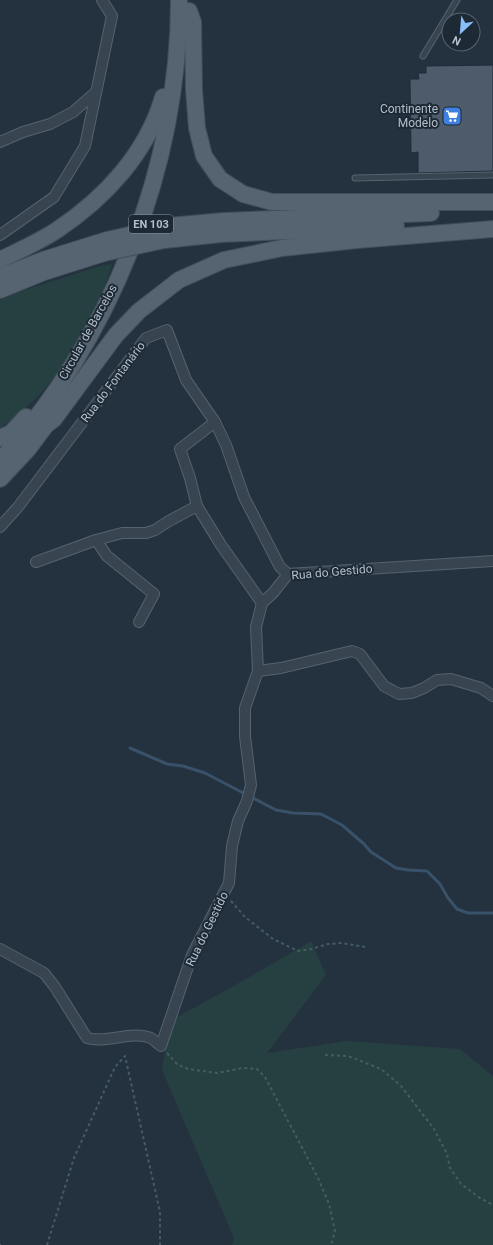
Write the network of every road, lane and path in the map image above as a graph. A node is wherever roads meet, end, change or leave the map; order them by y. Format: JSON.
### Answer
{"nodes":[{"id":1,"x":102,"y":0,"type":"edge"},
{"id":2,"x":457,"y":0,"type":"edge"},
{"id":3,"x":185,"y":4,"type":"edge"},
{"id":4,"x":423,"y":56,"type":"dead end"},
{"id":5,"x":175,"y":72,"type":"junction"},
{"id":6,"x":96,"y":92,"type":"junction"},
{"id":7,"x":0,"y":142,"type":"edge"},
{"id":8,"x":493,"y":175,"type":"edge"},
{"id":9,"x":355,"y":178,"type":"dead end"},
{"id":10,"x":493,"y":202,"type":"edge"},
{"id":11,"x":493,"y":210,"type":"edge"},
{"id":12,"x":493,"y":222,"type":"edge"},
{"id":13,"x":493,"y":229,"type":"edge"},
{"id":14,"x":166,"y":233,"type":"junction"},
{"id":15,"x":0,"y":234,"type":"edge"},
{"id":16,"x":105,"y":246,"type":"junction"},
{"id":17,"x":0,"y":260,"type":"edge"},
{"id":18,"x":0,"y":277,"type":"edge"},
{"id":19,"x":0,"y":290,"type":"edge"},
{"id":20,"x":47,"y":403,"type":"junction"},
{"id":21,"x":215,"y":422,"type":"junction"},
{"id":22,"x":46,"y":425,"type":"junction"},
{"id":23,"x":0,"y":438,"type":"edge"},
{"id":24,"x":0,"y":461,"type":"edge"},
{"id":25,"x":0,"y":479,"type":"edge"},
{"id":26,"x":198,"y":506,"type":"junction"},
{"id":27,"x":0,"y":527,"type":"edge"},
{"id":28,"x":96,"y":540,"type":"junction"},
{"id":29,"x":493,"y":561,"type":"edge"},
{"id":30,"x":36,"y":562,"type":"dead end"},
{"id":31,"x":288,"y":574,"type":"junction"},
{"id":32,"x":262,"y":603,"type":"junction"},
{"id":33,"x":139,"y":622,"type":"dead end"},
{"id":34,"x":258,"y":671,"type":"junction"},
{"id":35,"x":493,"y":696,"type":"edge"},
{"id":36,"x":226,"y":889,"type":"junction"},
{"id":37,"x":365,"y":947,"type":"dead end"},
{"id":38,"x":0,"y":949,"type":"edge"},
{"id":39,"x":161,"y":1046,"type":"junction"},
{"id":40,"x":325,"y":1055,"type":"dead end"},
{"id":41,"x":493,"y":1205,"type":"edge"},
{"id":42,"x":47,"y":1245,"type":"edge"},
{"id":43,"x":160,"y":1245,"type":"edge"},
{"id":44,"x":331,"y":1245,"type":"edge"}],
"edges":[{"from":1,"to":6,"type":"street"},
{"from":2,"to":4,"type":"lane"},
{"from":3,"to":5,"type":"main road","name":"Circular de Barcelos"},
{"from":3,"to":10,"type":"main road"},
{"from":3,"to":22,"type":"main road","number":"EN 103"},
{"from":5,"to":17,"type":"main road"},
{"from":5,"to":20,"type":"main road","name":"Circular de Barcelos"},
{"from":6,"to":7,"type":"street"},
{"from":6,"to":15,"type":"street"},
{"from":8,"to":9,"type":"lane"},
{"from":11,"to":14,"type":"main road"},
{"from":12,"to":14,"type":"main road"},
{"from":13,"to":22,"type":"main road"},
{"from":14,"to":16,"type":"main road","bridge":true},
{"from":16,"to":18,"type":"main road"},
{"from":16,"to":19,"type":"main road"},
{"from":20,"to":23,"type":"main road"},
{"from":20,"to":24,"type":"main road","name":"Circular de Barcelos"},
{"from":21,"to":26,"type":"street"},
{"from":21,"to":27,"type":"street","name":"Rua do Fontanário"},
{"from":21,"to":31,"type":"street","name":"Rua do Fontanário"},
{"from":22,"to":25,"type":"main road","number":"EN 103"},
{"from":26,"to":28,"type":"street"},
{"from":26,"to":32,"type":"street"},
{"from":28,"to":30,"type":"street"},
{"from":28,"to":33,"type":"street"},
{"from":29,"to":31,"type":"street","name":"Rua do Gestido"},
{"from":31,"to":32,"type":"street","name":"Rua do Gestido"},
{"from":32,"to":34,"type":"street","name":"Rua do Gestido"},
{"from":34,"to":35,"type":"street"},
{"from":34,"to":36,"type":"street","name":"Rua do Gestido"},
{"from":36,"to":37,"type":"path"},
{"from":36,"to":39,"type":"street","name":"Rua do Gestido"},
{"from":38,"to":39,"type":"street"},
{"from":39,"to":44,"type":"path"},
{"from":40,"to":41,"type":"path"},
{"from":42,"to":43,"type":"path"}]}
